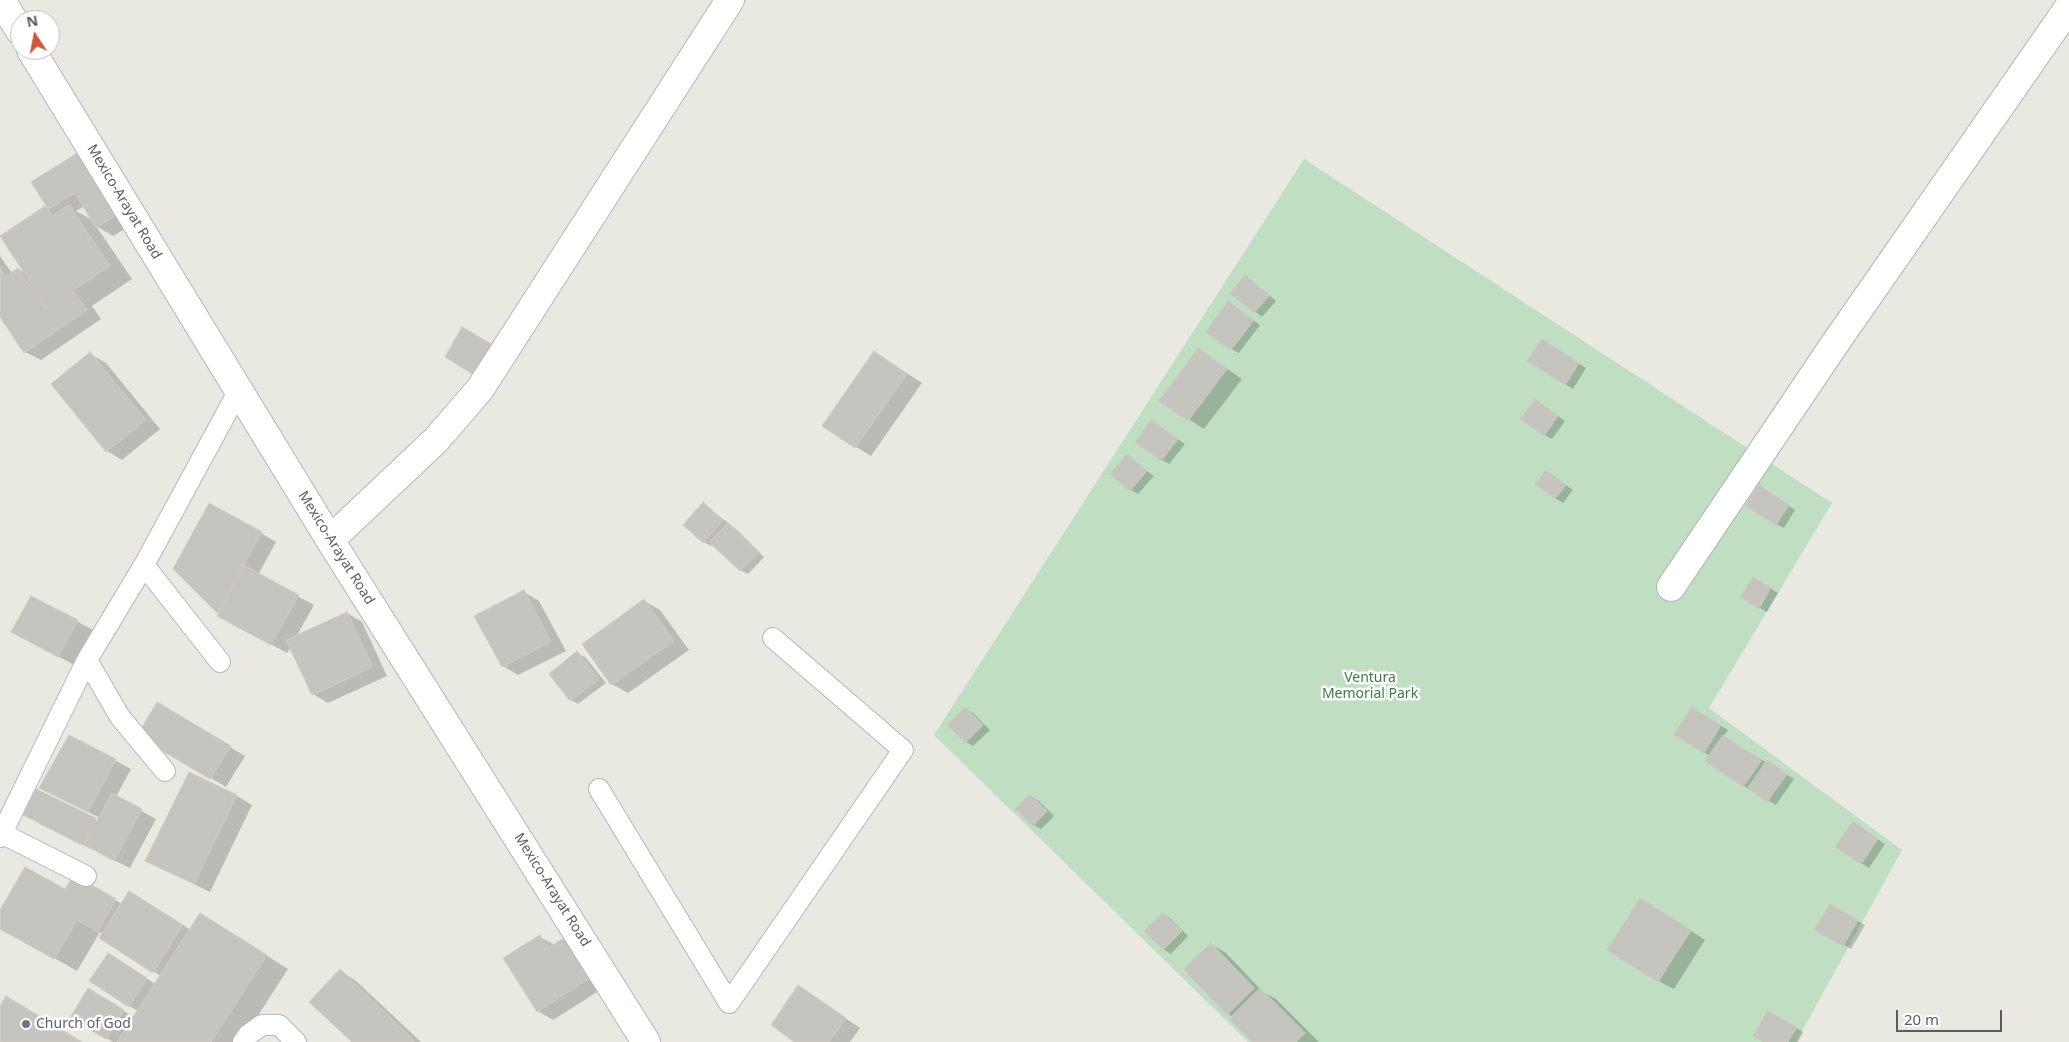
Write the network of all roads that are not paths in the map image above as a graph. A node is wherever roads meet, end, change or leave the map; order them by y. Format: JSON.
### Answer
{"nodes":[{"id":1,"x":1,"y":0,"type":"edge"},
{"id":2,"x":730,"y":0,"type":"edge"},
{"id":3,"x":2069,"y":7,"type":"edge"},
{"id":4,"x":10,"y":15,"type":"edge"},
{"id":5,"x":38,"y":60,"type":"edge"},
{"id":6,"x":239,"y":390,"type":"junction"},
{"id":7,"x":330,"y":540,"type":"junction"},
{"id":8,"x":144,"y":565,"type":"junction"},
{"id":9,"x":1671,"y":586,"type":"dead end"},
{"id":10,"x":772,"y":638,"type":"dead end"},
{"id":11,"x":88,"y":660,"type":"junction"},
{"id":12,"x":220,"y":662,"type":"dead end"},
{"id":13,"x":165,"y":771,"type":"dead end"},
{"id":14,"x":599,"y":789,"type":"dead end"},
{"id":15,"x":1,"y":835,"type":"edge"},
{"id":16,"x":86,"y":876,"type":"dead end"},
{"id":17,"x":243,"y":1042,"type":"edge"},
{"id":18,"x":296,"y":1042,"type":"edge"},
{"id":19,"x":646,"y":1042,"type":"edge"}],
"edges":[{"from":1,"to":4,"type":"street"},
{"from":2,"to":7,"type":"street"},
{"from":3,"to":9,"type":"street"},
{"from":5,"to":6,"type":"street","name":"Mexico-Arayat Road"},
{"from":6,"to":7,"type":"street","name":"Mexico-Arayat Road"},
{"from":6,"to":8,"type":"lane"},
{"from":7,"to":19,"type":"street","name":"Mexico-Arayat Road"},
{"from":8,"to":11,"type":"lane"},
{"from":8,"to":12,"type":"lane"},
{"from":10,"to":14,"type":"lane"},
{"from":11,"to":13,"type":"lane"},
{"from":11,"to":15,"type":"lane"},
{"from":15,"to":16,"type":"lane"},
{"from":17,"to":18,"type":"lane"}]}
